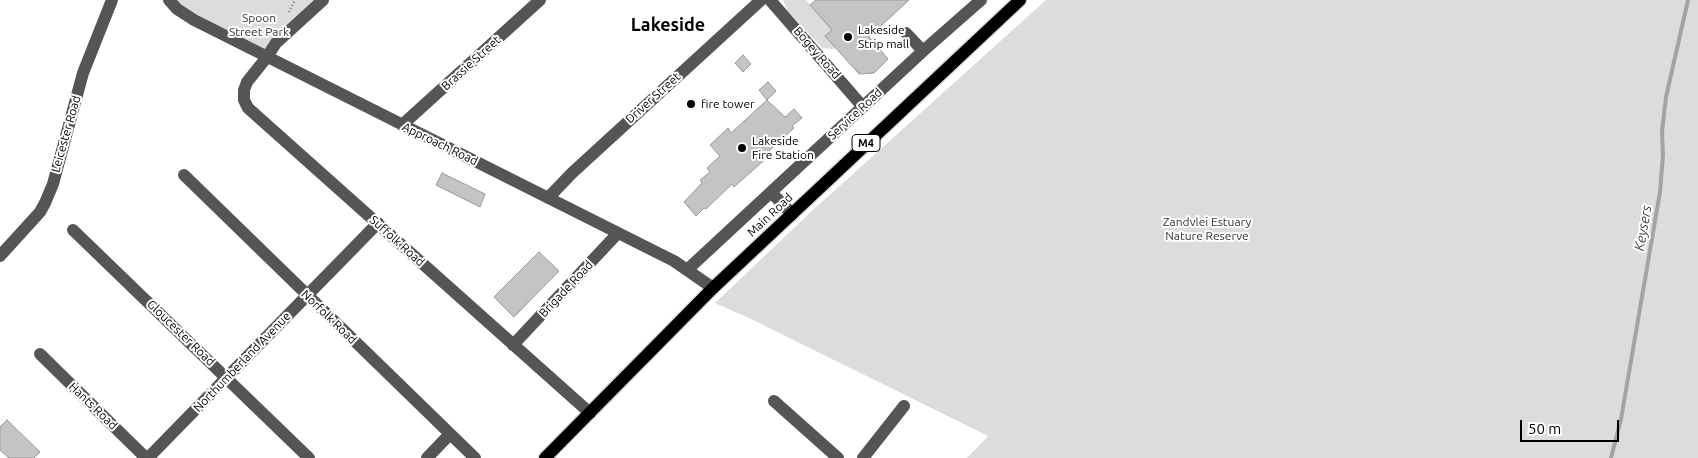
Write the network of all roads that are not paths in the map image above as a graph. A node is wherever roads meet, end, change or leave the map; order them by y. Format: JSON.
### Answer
{"nodes":[{"id":1,"x":112,"y":0,"type":"edge"},
{"id":2,"x":168,"y":0,"type":"edge"},
{"id":3,"x":323,"y":0,"type":"edge"},
{"id":4,"x":540,"y":0,"type":"edge"},
{"id":5,"x":761,"y":0,"type":"edge"},
{"id":6,"x":770,"y":0,"type":"edge"},
{"id":7,"x":980,"y":0,"type":"edge"},
{"id":8,"x":1020,"y":0,"type":"edge"},
{"id":9,"x":906,"y":33,"type":"dead end"},
{"id":10,"x":923,"y":51,"type":"junction"},
{"id":11,"x":267,"y":57,"type":"junction"},
{"id":12,"x":863,"y":107,"type":"junction"},
{"id":13,"x":402,"y":125,"type":"junction"},
{"id":14,"x":184,"y":176,"type":"dead end"},
{"id":15,"x":771,"y":192,"type":"junction"},
{"id":16,"x":548,"y":198,"type":"junction"},
{"id":17,"x":792,"y":214,"type":"junction"},
{"id":18,"x":378,"y":223,"type":"junction"},
{"id":19,"x":73,"y":230,"type":"dead end"},
{"id":20,"x":618,"y":233,"type":"junction"},
{"id":21,"x":0,"y":256,"type":"edge"},
{"id":22,"x":687,"y":270,"type":"junction"},
{"id":23,"x":713,"y":288,"type":"junction"},
{"id":24,"x":307,"y":295,"type":"junction"},
{"id":25,"x":513,"y":345,"type":"junction"},
{"id":26,"x":40,"y":354,"type":"dead end"},
{"id":27,"x":227,"y":377,"type":"junction"},
{"id":28,"x":774,"y":401,"type":"dead end"},
{"id":29,"x":904,"y":406,"type":"dead end"},
{"id":30,"x":590,"y":413,"type":"junction"},
{"id":31,"x":450,"y":434,"type":"junction"},
{"id":32,"x":147,"y":458,"type":"edge"},
{"id":33,"x":309,"y":458,"type":"edge"},
{"id":34,"x":427,"y":458,"type":"edge"},
{"id":35,"x":475,"y":458,"type":"edge"},
{"id":36,"x":545,"y":458,"type":"edge"},
{"id":37,"x":838,"y":458,"type":"edge"},
{"id":38,"x":863,"y":458,"type":"edge"}],
"edges":[{"from":1,"to":21,"type":"street","name":"Leicester Road"},
{"from":2,"to":11,"type":"street","name":"Approach Road"},
{"from":3,"to":11,"type":"street","name":"Suffolk Road"},
{"from":4,"to":13,"type":"street","name":"Brassie Street"},
{"from":5,"to":16,"type":"street","name":"Driver Street"},
{"from":6,"to":12,"type":"street","name":"Bogey Road"},
{"from":7,"to":10,"type":"street","name":"Service Road"},
{"from":8,"to":17,"type":"main road","name":"Main Road","number":"M4"},
{"from":9,"to":10,"type":"street"},
{"from":10,"to":12,"type":"street","name":"Service Road"},
{"from":11,"to":13,"type":"street","name":"Approach Road"},
{"from":11,"to":18,"type":"street","name":"Suffolk Road"},
{"from":12,"to":15,"type":"street","name":"Service Road"},
{"from":13,"to":16,"type":"street","name":"Approach Road"},
{"from":14,"to":24,"type":"street","name":"Norfolk Road"},
{"from":15,"to":17,"type":"street"},
{"from":15,"to":22,"type":"street","name":"Service Road"},
{"from":16,"to":20,"type":"street","name":"Approach Road"},
{"from":17,"to":23,"type":"main road","name":"Main Road","number":"M4"},
{"from":18,"to":24,"type":"street","name":"Northumberland Avenue"},
{"from":18,"to":25,"type":"street","name":"Suffolk Road"},
{"from":19,"to":27,"type":"street","name":"Gloucester Road"},
{"from":20,"to":22,"type":"street","name":"Approach Road"},
{"from":20,"to":25,"type":"street","name":"Brigade Road"},
{"from":22,"to":23,"type":"street","name":"Approach Road"},
{"from":23,"to":30,"type":"main road","name":"Main Road","number":"M4"},
{"from":24,"to":27,"type":"street","name":"Northumberland Avenue"},
{"from":24,"to":31,"type":"street","name":"Norfolk Road"},
{"from":25,"to":30,"type":"street","name":"Suffolk Road"},
{"from":26,"to":32,"type":"street","name":"Hants Road"},
{"from":27,"to":32,"type":"street","name":"Northumberland Avenue"},
{"from":27,"to":33,"type":"street","name":"Gloucester Road"},
{"from":28,"to":37,"type":"street"},
{"from":29,"to":38,"type":"street"},
{"from":30,"to":36,"type":"main road","name":"Main Road","number":"M4"},
{"from":31,"to":34,"type":"street"},
{"from":31,"to":35,"type":"street","name":"Norfolk Road"}]}
